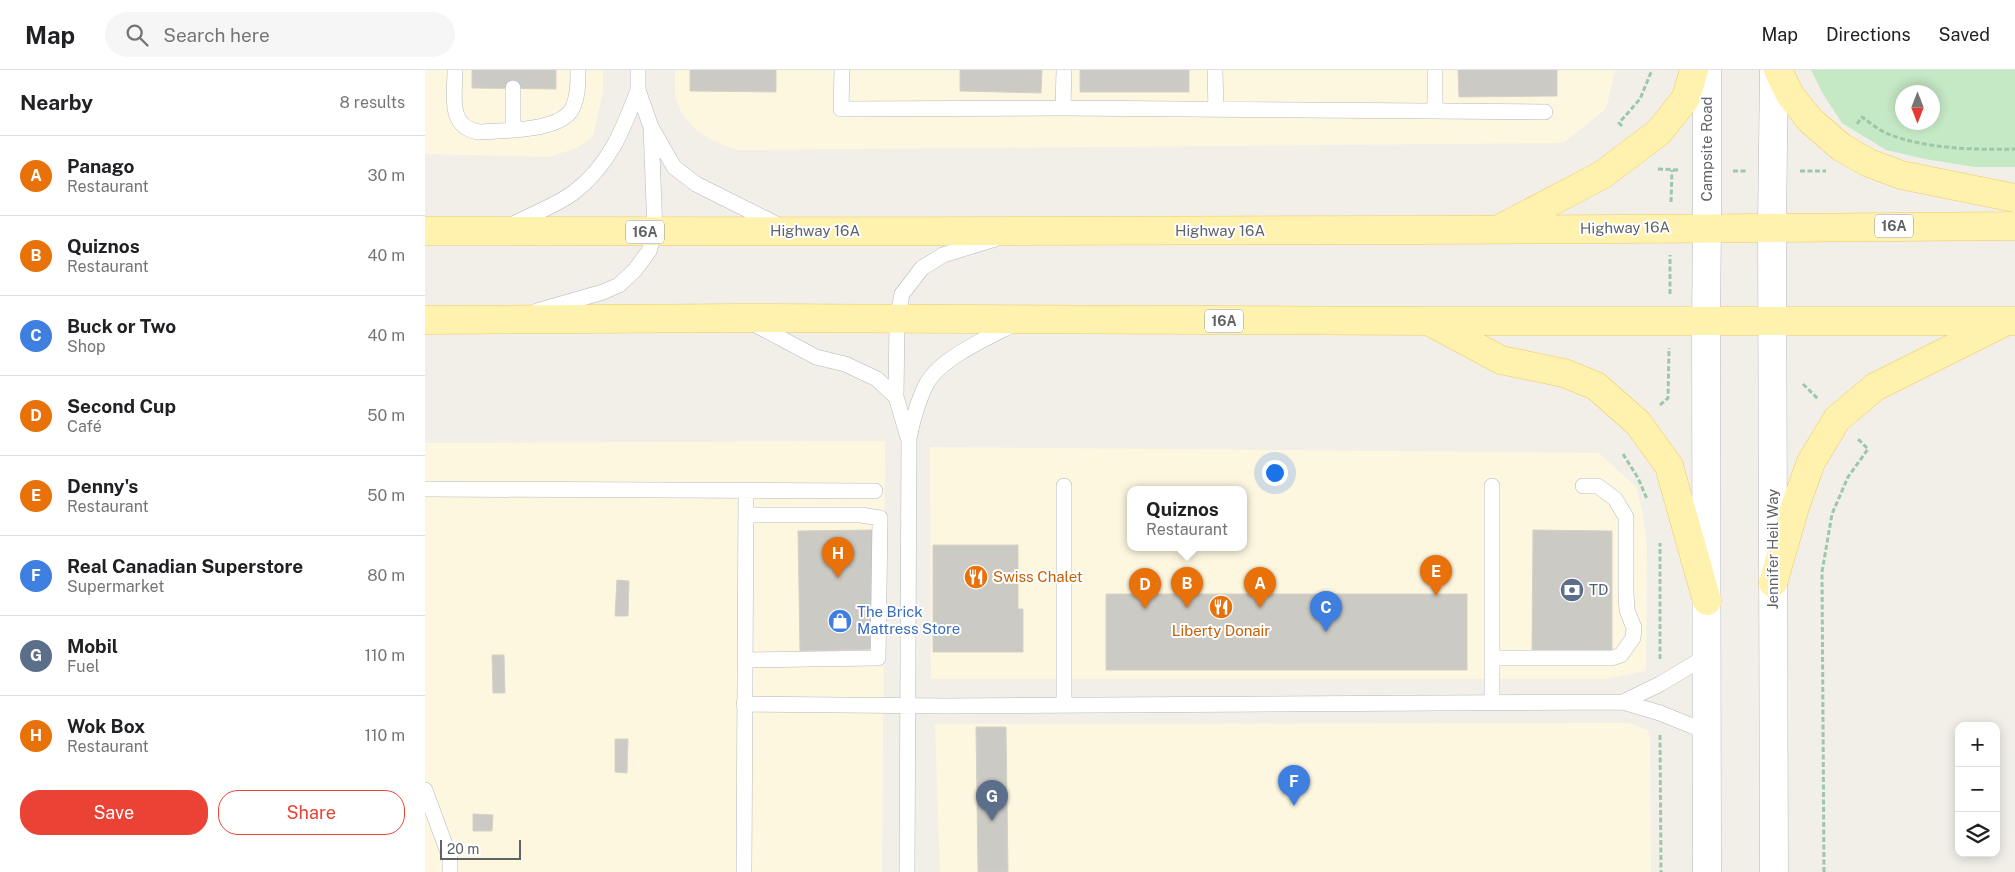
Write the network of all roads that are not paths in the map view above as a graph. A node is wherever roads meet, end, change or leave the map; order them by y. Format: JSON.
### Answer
{"nodes":[{"id":1,"x":455,"y":70,"type":"edge"},
{"id":2,"x":578,"y":70,"type":"edge"},
{"id":3,"x":638,"y":70,"type":"edge"},
{"id":4,"x":842,"y":70,"type":"edge"},
{"id":5,"x":1064,"y":70,"type":"edge"},
{"id":6,"x":1215,"y":70,"type":"edge"},
{"id":7,"x":1435,"y":70,"type":"edge"},
{"id":8,"x":1693,"y":70,"type":"edge"},
{"id":9,"x":1707,"y":70,"type":"edge"},
{"id":10,"x":1774,"y":70,"type":"edge"},
{"id":11,"x":1779,"y":70,"type":"edge"},
{"id":12,"x":513,"y":88,"type":"dead end"},
{"id":13,"x":639,"y":90,"type":"junction"},
{"id":14,"x":1063,"y":108,"type":"junction"},
{"id":15,"x":1216,"y":110,"type":"junction"},
{"id":16,"x":1435,"y":110,"type":"junction"},
{"id":17,"x":1545,"y":112,"type":"dead end"},
{"id":18,"x":651,"y":127,"type":"junction"},
{"id":19,"x":513,"y":129,"type":"junction"},
{"id":20,"x":2015,"y":198,"type":"edge"},
{"id":21,"x":1772,"y":226,"type":"junction"},
{"id":22,"x":2015,"y":226,"type":"edge"},
{"id":23,"x":1707,"y":227,"type":"junction"},
{"id":24,"x":1498,"y":230,"type":"junction"},
{"id":25,"x":425,"y":231,"type":"edge"},
{"id":26,"x":499,"y":231,"type":"junction"},
{"id":27,"x":790,"y":231,"type":"junction"},
{"id":28,"x":1021,"y":231,"type":"junction"},
{"id":29,"x":655,"y":232,"type":"junction"},
{"id":30,"x":744,"y":318,"type":"junction"},
{"id":31,"x":425,"y":320,"type":"edge"},
{"id":32,"x":505,"y":320,"type":"junction"},
{"id":33,"x":897,"y":320,"type":"junction"},
{"id":34,"x":1020,"y":320,"type":"junction"},
{"id":35,"x":1772,"y":320,"type":"junction"},
{"id":36,"x":2012,"y":320,"type":"edge"},
{"id":37,"x":1429,"y":322,"type":"junction"},
{"id":38,"x":1706,"y":322,"type":"junction"},
{"id":39,"x":896,"y":398,"type":"junction"},
{"id":40,"x":909,"y":438,"type":"junction"},
{"id":41,"x":1064,"y":486,"type":"dead end"},
{"id":42,"x":1492,"y":486,"type":"dead end"},
{"id":43,"x":1583,"y":486,"type":"dead end"},
{"id":44,"x":425,"y":489,"type":"edge"},
{"id":45,"x":746,"y":490,"type":"junction"},
{"id":46,"x":875,"y":491,"type":"dead end"},
{"id":47,"x":746,"y":515,"type":"junction"},
{"id":48,"x":1773,"y":583,"type":"junction"},
{"id":49,"x":1707,"y":601,"type":"junction"},
{"id":50,"x":1707,"y":656,"type":"junction"},
{"id":51,"x":1492,"y":658,"type":"junction"},
{"id":52,"x":745,"y":660,"type":"junction"},
{"id":53,"x":1492,"y":702,"type":"junction"},
{"id":54,"x":1623,"y":702,"type":"junction"},
{"id":55,"x":745,"y":704,"type":"junction"},
{"id":56,"x":1064,"y":705,"type":"junction"},
{"id":57,"x":909,"y":706,"type":"junction"},
{"id":58,"x":1707,"y":732,"type":"junction"},
{"id":59,"x":425,"y":790,"type":"edge"},
{"id":60,"x":450,"y":872,"type":"edge"},
{"id":61,"x":744,"y":872,"type":"edge"},
{"id":62,"x":907,"y":872,"type":"edge"},
{"id":63,"x":1707,"y":872,"type":"edge"},
{"id":64,"x":1774,"y":872,"type":"edge"}],
"edges":[{"from":1,"to":19,"type":"lane"},
{"from":2,"to":19,"type":"lane"},
{"from":3,"to":13,"type":"lane"},
{"from":4,"to":14,"type":"lane"},
{"from":5,"to":14,"type":"lane"},
{"from":6,"to":15,"type":"lane"},
{"from":7,"to":16,"type":"lane"},
{"from":8,"to":24,"type":"main road"},
{"from":9,"to":23,"type":"main road","name":"Campsite Road"},
{"from":10,"to":21,"type":"main road"},
{"from":11,"to":20,"type":"main road"},
{"from":12,"to":19,"type":"lane"},
{"from":13,"to":18,"type":"lane"},
{"from":13,"to":26,"type":"lane"},
{"from":14,"to":15,"type":"lane"},
{"from":15,"to":16,"type":"lane"},
{"from":16,"to":17,"type":"lane"},
{"from":18,"to":27,"type":"lane"},
{"from":18,"to":29,"type":"lane"},
{"from":21,"to":22,"type":"main road","name":"Highway 16A","number":"16A"},
{"from":21,"to":23,"type":"main road","name":"Highway 16A","number":"16A"},
{"from":21,"to":35,"type":"main road","name":"Jennifer Heil Way"},
{"from":23,"to":24,"type":"main road","name":"Highway 16A","number":"16A"},
{"from":23,"to":38,"type":"main road"},
{"from":24,"to":28,"type":"main road","name":"Highway 16A","number":"16A"},
{"from":25,"to":26,"type":"main road","name":"Highway 16A","number":"16A"},
{"from":26,"to":29,"type":"main road","name":"Highway 16A","number":"16A"},
{"from":27,"to":28,"type":"main road","name":"Highway 16A","number":"16A"},
{"from":27,"to":29,"type":"main road","name":"Highway 16A","number":"16A"},
{"from":28,"to":33,"type":"lane"},
{"from":29,"to":32,"type":"lane"},
{"from":30,"to":32,"type":"main road","number":"16A"},
{"from":30,"to":33,"type":"main road","number":"16A"},
{"from":30,"to":39,"type":"lane"},
{"from":31,"to":32,"type":"main road","number":"16A"},
{"from":33,"to":34,"type":"main road","number":"16A"},
{"from":33,"to":39,"type":"lane"},
{"from":34,"to":37,"type":"main road","number":"16A"},
{"from":34,"to":40,"type":"lane"},
{"from":35,"to":36,"type":"main road","number":"16A"},
{"from":35,"to":38,"type":"main road","number":"16A"},
{"from":35,"to":48,"type":"main road","name":"Jennifer Heil Way"},
{"from":36,"to":48,"type":"main road"},
{"from":37,"to":38,"type":"main road","number":"16A"},
{"from":37,"to":49,"type":"main road"},
{"from":38,"to":49,"type":"main road"},
{"from":39,"to":40,"type":"lane"},
{"from":40,"to":57,"type":"lane"},
{"from":41,"to":56,"type":"lane"},
{"from":42,"to":51,"type":"lane"},
{"from":43,"to":51,"type":"lane"},
{"from":44,"to":45,"type":"lane"},
{"from":45,"to":46,"type":"lane"},
{"from":45,"to":47,"type":"lane"},
{"from":47,"to":52,"type":"lane"},
{"from":47,"to":52,"type":"lane"},
{"from":48,"to":64,"type":"main road","name":"Jennifer Heil Way"},
{"from":49,"to":50,"type":"main road"},
{"from":50,"to":54,"type":"lane"},
{"from":50,"to":58,"type":"main road"},
{"from":51,"to":53,"type":"lane"},
{"from":52,"to":55,"type":"lane"},
{"from":53,"to":54,"type":"lane"},
{"from":53,"to":56,"type":"lane"},
{"from":54,"to":58,"type":"lane"},
{"from":55,"to":57,"type":"lane"},
{"from":55,"to":61,"type":"lane"},
{"from":56,"to":57,"type":"lane"},
{"from":57,"to":62,"type":"lane"},
{"from":58,"to":63,"type":"main road"},
{"from":59,"to":60,"type":"lane"}]}
